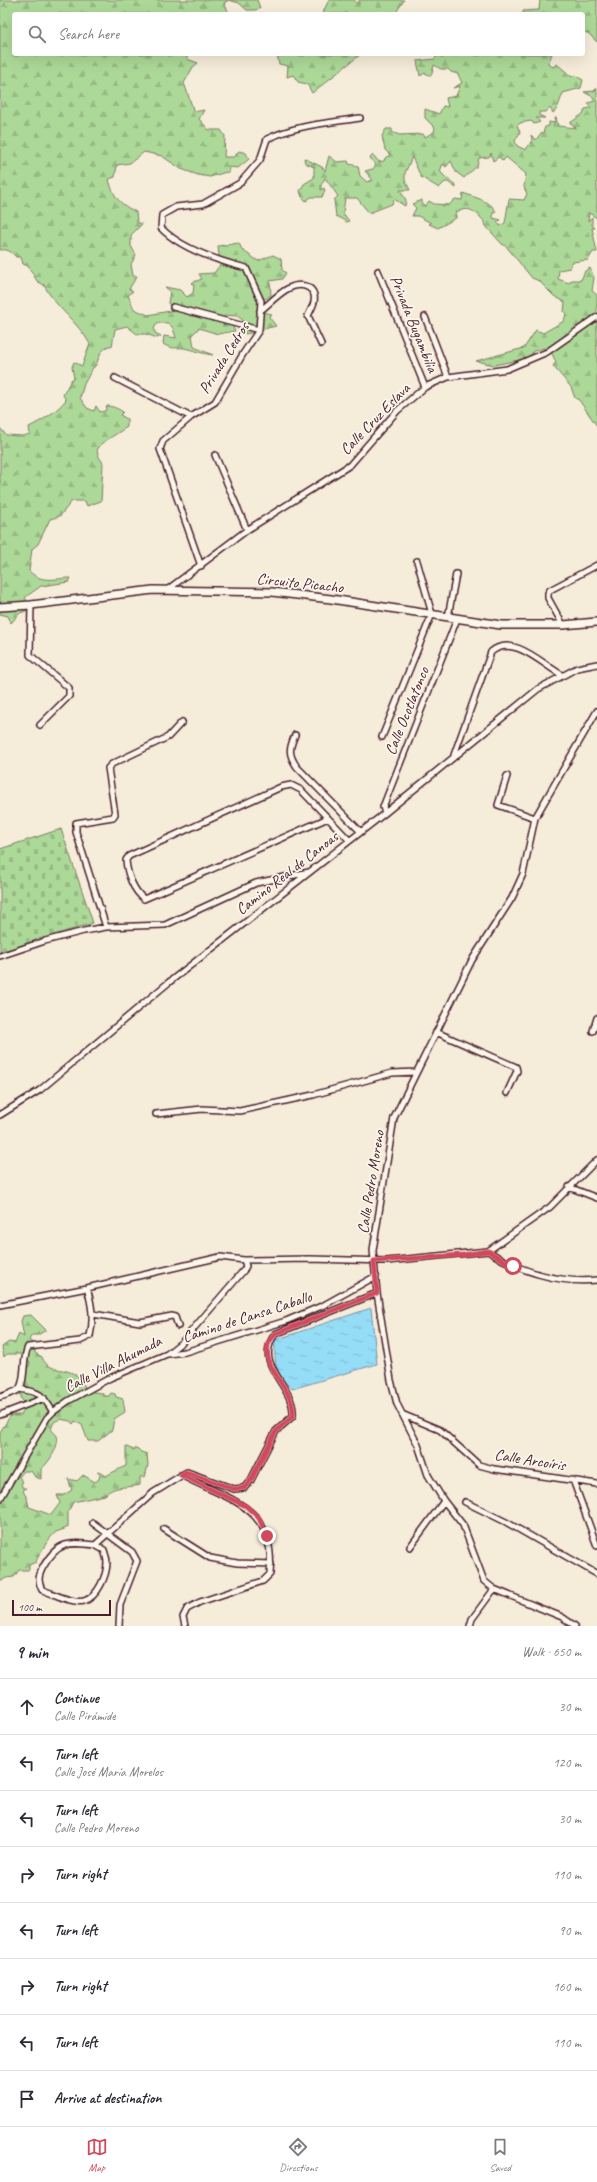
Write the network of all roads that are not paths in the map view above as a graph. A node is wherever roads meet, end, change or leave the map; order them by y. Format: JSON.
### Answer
{"nodes":[{"id":1,"x":360,"y":118,"type":"dead end"},
{"id":2,"x":378,"y":271,"type":"dead end"},
{"id":3,"x":172,"y":307,"type":"dead end"},
{"id":4,"x":260,"y":311,"type":"junction"},
{"id":5,"x":425,"y":317,"type":"dead end"},
{"id":6,"x":597,"y":317,"type":"edge"},
{"id":7,"x":259,"y":330,"type":"junction"},
{"id":8,"x":321,"y":344,"type":"dead end"},
{"id":9,"x":448,"y":377,"type":"junction"},
{"id":10,"x":115,"y":378,"type":"dead end"},
{"id":11,"x":425,"y":387,"type":"junction"},
{"id":12,"x":191,"y":417,"type":"junction"},
{"id":13,"x":215,"y":455,"type":"dead end"},
{"id":14,"x":247,"y":530,"type":"junction"},
{"id":15,"x":417,"y":561,"type":"dead end"},
{"id":16,"x":597,"y":565,"type":"edge"},
{"id":17,"x":201,"y":566,"type":"junction"},
{"id":18,"x":456,"y":574,"type":"dead end"},
{"id":19,"x":167,"y":590,"type":"junction"},
{"id":20,"x":31,"y":605,"type":"junction"},
{"id":21,"x":0,"y":607,"type":"edge"},
{"id":22,"x":432,"y":614,"type":"junction"},
{"id":23,"x":448,"y":617,"type":"junction"},
{"id":24,"x":457,"y":619,"type":"junction"},
{"id":25,"x":597,"y":622,"type":"edge"},
{"id":26,"x":562,"y":625,"type":"junction"},
{"id":27,"x":597,"y":664,"type":"edge"},
{"id":28,"x":562,"y":676,"type":"junction"},
{"id":29,"x":597,"y":712,"type":"edge"},
{"id":30,"x":182,"y":722,"type":"dead end"},
{"id":31,"x":40,"y":725,"type":"dead end"},
{"id":32,"x":296,"y":735,"type":"dead end"},
{"id":33,"x":382,"y":737,"type":"dead end"},
{"id":34,"x":454,"y":756,"type":"junction"},
{"id":35,"x":507,"y":776,"type":"dead end"},
{"id":36,"x":385,"y":813,"type":"junction"},
{"id":37,"x":328,"y":818,"type":"junction"},
{"id":38,"x":535,"y":818,"type":"junction"},
{"id":39,"x":360,"y":831,"type":"junction"},
{"id":40,"x":349,"y":840,"type":"junction"},
{"id":41,"x":311,"y":871,"type":"junction"},
{"id":42,"x":106,"y":927,"type":"junction"},
{"id":43,"x":0,"y":956,"type":"edge"},
{"id":44,"x":597,"y":1018,"type":"edge"},
{"id":45,"x":593,"y":1031,"type":"dead end"},
{"id":46,"x":436,"y":1032,"type":"junction"},
{"id":47,"x":416,"y":1072,"type":"junction"},
{"id":48,"x":507,"y":1093,"type":"dead end"},
{"id":49,"x":156,"y":1114,"type":"dead end"},
{"id":50,"x":0,"y":1115,"type":"edge"},
{"id":51,"x":597,"y":1160,"type":"edge"},
{"id":52,"x":570,"y":1187,"type":"junction"},
{"id":53,"x":597,"y":1198,"type":"edge"},
{"id":54,"x":488,"y":1251,"type":"junction"},
{"id":55,"x":244,"y":1260,"type":"junction"},
{"id":56,"x":374,"y":1261,"type":"junction"},
{"id":57,"x":376,"y":1276,"type":"junction"},
{"id":58,"x":597,"y":1280,"type":"edge"},
{"id":59,"x":87,"y":1288,"type":"junction"},
{"id":60,"x":377,"y":1293,"type":"junction"},
{"id":61,"x":0,"y":1305,"type":"edge"},
{"id":62,"x":93,"y":1314,"type":"junction"},
{"id":63,"x":178,"y":1326,"type":"dead end"},
{"id":64,"x":167,"y":1354,"type":"junction"},
{"id":65,"x":19,"y":1389,"type":"junction"},
{"id":66,"x":0,"y":1397,"type":"edge"},
{"id":67,"x":44,"y":1398,"type":"junction"},
{"id":68,"x":52,"y":1412,"type":"junction"},
{"id":69,"x":0,"y":1415,"type":"edge"},
{"id":70,"x":404,"y":1415,"type":"junction"},
{"id":71,"x":181,"y":1475,"type":"junction"},
{"id":72,"x":573,"y":1480,"type":"junction"},
{"id":73,"x":597,"y":1484,"type":"edge"},
{"id":74,"x":0,"y":1499,"type":"edge"},
{"id":75,"x":444,"y":1501,"type":"junction"},
{"id":76,"x":465,"y":1502,"type":"dead end"},
{"id":77,"x":93,"y":1523,"type":"dead end"},
{"id":78,"x":164,"y":1529,"type":"dead end"},
{"id":79,"x":109,"y":1535,"type":"junction"},
{"id":80,"x":95,"y":1545,"type":"junction"},
{"id":81,"x":597,"y":1546,"type":"edge"},
{"id":82,"x":410,"y":1547,"type":"dead end"},
{"id":83,"x":271,"y":1564,"type":"junction"},
{"id":84,"x":597,"y":1574,"type":"edge"},
{"id":85,"x":494,"y":1590,"type":"junction"},
{"id":86,"x":119,"y":1626,"type":"edge"},
{"id":87,"x":185,"y":1626,"type":"edge"},
{"id":88,"x":470,"y":1626,"type":"edge"},
{"id":89,"x":575,"y":1626,"type":"edge"}],
"edges":[{"from":1,"to":4,"type":"street","name":"Privada Cedros"},
{"from":2,"to":11,"type":"street","name":"Privada Bugambilia"},
{"from":3,"to":7,"type":"street"},
{"from":4,"to":7,"type":"street","name":"Privada Cedros"},
{"from":4,"to":8,"type":"street"},
{"from":5,"to":9,"type":"street"},
{"from":6,"to":9,"type":"street","name":"Calle Cruz Eslava"},
{"from":7,"to":12,"type":"street","name":"Privada Cedros"},
{"from":9,"to":11,"type":"street","name":"Calle Cruz Eslava"},
{"from":10,"to":12,"type":"street"},
{"from":11,"to":14,"type":"street","name":"Calle Cruz Eslava"},
{"from":12,"to":17,"type":"street","name":"Privada Cedros"},
{"from":13,"to":14,"type":"street"},
{"from":14,"to":17,"type":"street","name":"Calle Cruz Eslava"},
{"from":15,"to":22,"type":"street"},
{"from":16,"to":26,"type":"street"},
{"from":17,"to":19,"type":"street","name":"Calle Cruz Eslava"},
{"from":18,"to":23,"type":"street"},
{"from":19,"to":20,"type":"main road","name":"Circuito Picacho"},
{"from":19,"to":22,"type":"main road","name":"Circuito Picacho"},
{"from":20,"to":21,"type":"main road","name":"Circuito Picacho"},
{"from":20,"to":31,"type":"street"},
{"from":22,"to":23,"type":"main road","name":"Circuito Picacho"},
{"from":22,"to":33,"type":"street"},
{"from":23,"to":24,"type":"main road","name":"Circuito Picacho"},
{"from":24,"to":26,"type":"main road","name":"Circuito Picacho"},
{"from":24,"to":36,"type":"street","name":"Calle Ocotlatonco"},
{"from":25,"to":26,"type":"main road","name":"Circuito Picacho"},
{"from":27,"to":28,"type":"street","name":"Camino Real de Canoas"},
{"from":28,"to":34,"type":"street","name":"Camino Real de Canoas"},
{"from":28,"to":34,"type":"street"},
{"from":29,"to":38,"type":"street","name":"Calle Pedro Moreno"},
{"from":30,"to":42,"type":"street"},
{"from":32,"to":39,"type":"street"},
{"from":34,"to":36,"type":"street","name":"Camino Real de Canoas"},
{"from":35,"to":38,"type":"street"},
{"from":36,"to":39,"type":"street","name":"Camino Real de Canoas"},
{"from":37,"to":37,"type":"street"},
{"from":37,"to":40,"type":"street"},
{"from":38,"to":46,"type":"street","name":"Calle Pedro Moreno"},
{"from":39,"to":40,"type":"street","name":"Camino Real de Canoas"},
{"from":40,"to":41,"type":"street","name":"Camino Real de Canoas"},
{"from":41,"to":42,"type":"street"},
{"from":41,"to":50,"type":"street","name":"Camino Real de Canoas"},
{"from":42,"to":43,"type":"street"},
{"from":44,"to":45,"type":"street"},
{"from":46,"to":47,"type":"street","name":"Calle Pedro Moreno"},
{"from":46,"to":48,"type":"street"},
{"from":47,"to":49,"type":"street"},
{"from":47,"to":56,"type":"street","name":"Calle Pedro Moreno"},
{"from":51,"to":52,"type":"street"},
{"from":52,"to":53,"type":"street"},
{"from":52,"to":54,"type":"street"},
{"from":54,"to":56,"type":"street"},
{"from":54,"to":58,"type":"street"},
{"from":55,"to":56,"type":"street"},
{"from":55,"to":59,"type":"street"},
{"from":55,"to":64,"type":"street","name":"Calle Villa Ahumada"},
{"from":56,"to":57,"type":"street","name":"Calle Pedro Moreno"},
{"from":57,"to":60,"type":"street","name":"Calle Pedro Moreno"},
{"from":57,"to":64,"type":"street","name":"Camino de Cansa Caballo"},
{"from":59,"to":61,"type":"street"},
{"from":59,"to":62,"type":"street"},
{"from":60,"to":70,"type":"street","name":"Calle Pedro Moreno"},
{"from":60,"to":71,"type":"street"},
{"from":62,"to":63,"type":"street"},
{"from":62,"to":65,"type":"street"},
{"from":64,"to":68,"type":"street","name":"Calle Villa Ahumada"},
{"from":65,"to":66,"type":"street"},
{"from":65,"to":67,"type":"street"},
{"from":67,"to":68,"type":"street"},
{"from":67,"to":69,"type":"street"},
{"from":68,"to":74,"type":"street","name":"Calle Villa Ahumada"},
{"from":70,"to":72,"type":"street","name":"Calle Arcoíris"},
{"from":70,"to":75,"type":"street","name":"Calle Pedro Moreno"},
{"from":71,"to":79,"type":"street"},
{"from":71,"to":83,"type":"street"},
{"from":72,"to":73,"type":"street","name":"Calle Arcoíris"},
{"from":72,"to":81,"type":"street"},
{"from":75,"to":82,"type":"street"},
{"from":75,"to":85,"type":"street","name":"Calle Pedro Moreno"},
{"from":76,"to":84,"type":"street"},
{"from":77,"to":79,"type":"street"},
{"from":78,"to":83,"type":"street"},
{"from":79,"to":80,"type":"street"},
{"from":79,"to":86,"type":"street"},
{"from":80,"to":80,"type":"street"},
{"from":83,"to":87,"type":"street"},
{"from":85,"to":88,"type":"street"},
{"from":85,"to":89,"type":"street","name":"Calle Pedro Moreno"}]}
